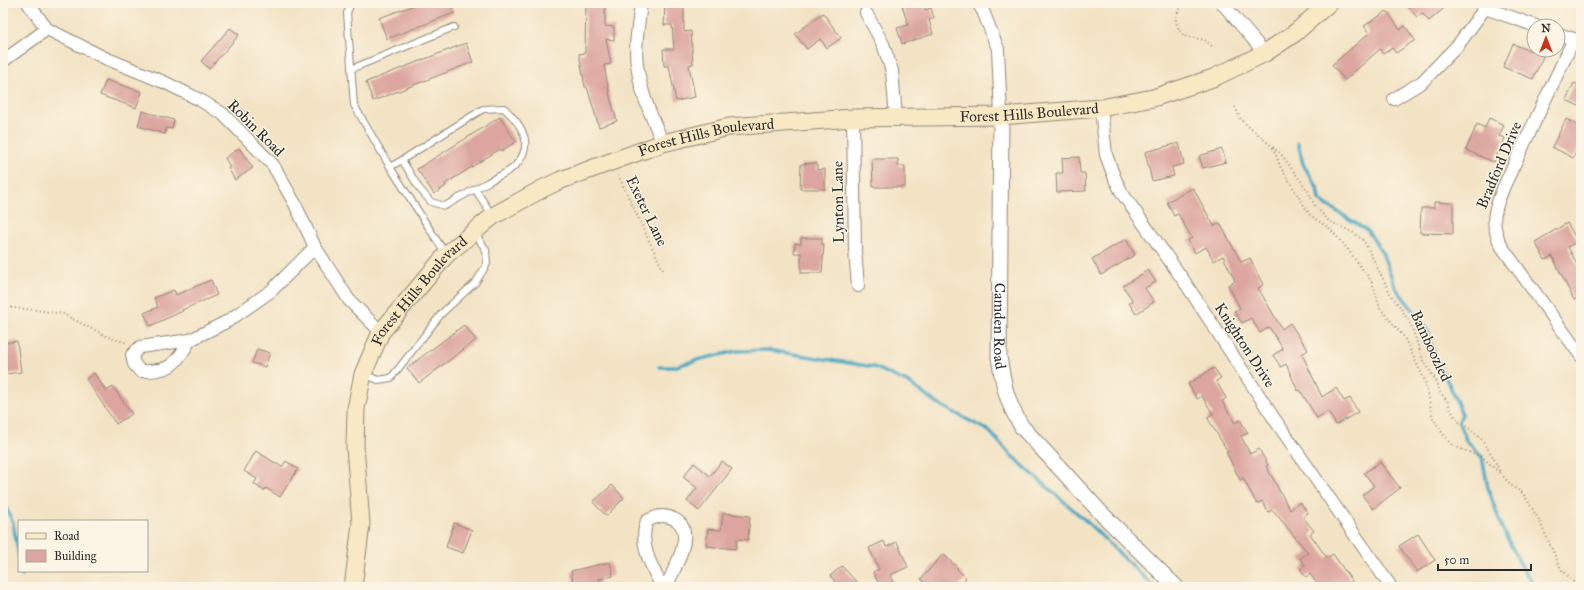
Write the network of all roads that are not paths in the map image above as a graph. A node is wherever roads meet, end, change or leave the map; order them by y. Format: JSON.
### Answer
{"nodes":[{"id":1,"x":28,"y":3,"type":"edge"},
{"id":2,"x":351,"y":3,"type":"edge"},
{"id":3,"x":641,"y":3,"type":"edge"},
{"id":4,"x":978,"y":3,"type":"edge"},
{"id":5,"x":1222,"y":3,"type":"edge"},
{"id":6,"x":1329,"y":3,"type":"edge"},
{"id":7,"x":1482,"y":6,"type":"edge"},
{"id":8,"x":866,"y":13,"type":"dead end"},
{"id":9,"x":1526,"y":22,"type":"edge"},
{"id":10,"x":454,"y":27,"type":"dead end"},
{"id":11,"x":47,"y":29,"type":"junction"},
{"id":12,"x":1566,"y":37,"type":"edge"},
{"id":13,"x":1577,"y":40,"type":"edge"},
{"id":14,"x":1265,"y":53,"type":"junction"},
{"id":15,"x":3,"y":61,"type":"edge"},
{"id":16,"x":351,"y":69,"type":"junction"},
{"id":17,"x":1394,"y":99,"type":"dead end"},
{"id":18,"x":1101,"y":108,"type":"junction"},
{"id":19,"x":1001,"y":116,"type":"junction"},
{"id":20,"x":896,"y":117,"type":"junction"},
{"id":21,"x":853,"y":118,"type":"junction"},
{"id":22,"x":662,"y":143,"type":"junction"},
{"id":23,"x":402,"y":160,"type":"junction"},
{"id":24,"x":390,"y":167,"type":"junction"},
{"id":25,"x":475,"y":189,"type":"junction"},
{"id":26,"x":493,"y":216,"type":"junction"},
{"id":27,"x":473,"y":231,"type":"junction"},
{"id":28,"x":315,"y":246,"type":"junction"},
{"id":29,"x":446,"y":255,"type":"junction"},
{"id":30,"x":858,"y":286,"type":"dead end"},
{"id":31,"x":381,"y":332,"type":"junction"},
{"id":32,"x":190,"y":340,"type":"junction"},
{"id":33,"x":1581,"y":356,"type":"edge"},
{"id":34,"x":363,"y":374,"type":"junction"},
{"id":35,"x":353,"y":587,"type":"edge"},
{"id":36,"x":662,"y":587,"type":"edge"},
{"id":37,"x":666,"y":587,"type":"edge"},
{"id":38,"x":1176,"y":587,"type":"edge"},
{"id":39,"x":1391,"y":587,"type":"edge"}],
"edges":[{"from":1,"to":11,"type":"street","name":"Robin Road"},
{"from":2,"to":16,"type":"lane"},
{"from":3,"to":22,"type":"street"},
{"from":4,"to":19,"type":"street","name":"Camden Road"},
{"from":5,"to":14,"type":"street"},
{"from":6,"to":14,"type":"main road","name":"Forest Hills Boulevard"},
{"from":7,"to":9,"type":"street"},
{"from":7,"to":17,"type":"street"},
{"from":8,"to":20,"type":"street"},
{"from":10,"to":16,"type":"lane"},
{"from":11,"to":15,"type":"street"},
{"from":11,"to":28,"type":"street","name":"Robin Road"},
{"from":12,"to":13,"type":"street"},
{"from":13,"to":33,"type":"street","name":"Bradford Drive"},
{"from":14,"to":18,"type":"main road","name":"Forest Hills Boulevard"},
{"from":16,"to":24,"type":"lane"},
{"from":18,"to":19,"type":"main road","name":"Forest Hills Boulevard"},
{"from":18,"to":39,"type":"street","name":"Knighton Drive"},
{"from":19,"to":20,"type":"main road","name":"Forest Hills Boulevard"},
{"from":19,"to":38,"type":"street","name":"Camden Road"},
{"from":20,"to":21,"type":"main road","name":"Forest Hills Boulevard"},
{"from":21,"to":22,"type":"main road","name":"Forest Hills Boulevard"},
{"from":21,"to":30,"type":"street","name":"Lynton Lane"},
{"from":22,"to":26,"type":"main road","name":"Forest Hills Boulevard"},
{"from":23,"to":24,"type":"lane"},
{"from":23,"to":25,"type":"lane"},
{"from":23,"to":25,"type":"lane"},
{"from":24,"to":29,"type":"lane"},
{"from":25,"to":26,"type":"lane"},
{"from":26,"to":27,"type":"main road","name":"Forest Hills Boulevard"},
{"from":27,"to":29,"type":"main road","name":"Forest Hills Boulevard"},
{"from":27,"to":34,"type":"lane"},
{"from":28,"to":31,"type":"street","name":"Robin Road"},
{"from":28,"to":32,"type":"street"},
{"from":29,"to":31,"type":"main road","name":"Forest Hills Boulevard"},
{"from":31,"to":34,"type":"main road","name":"Forest Hills Boulevard"},
{"from":32,"to":32,"type":"street"},
{"from":34,"to":35,"type":"main road","name":"Forest Hills Boulevard"},
{"from":36,"to":37,"type":"street"}]}
